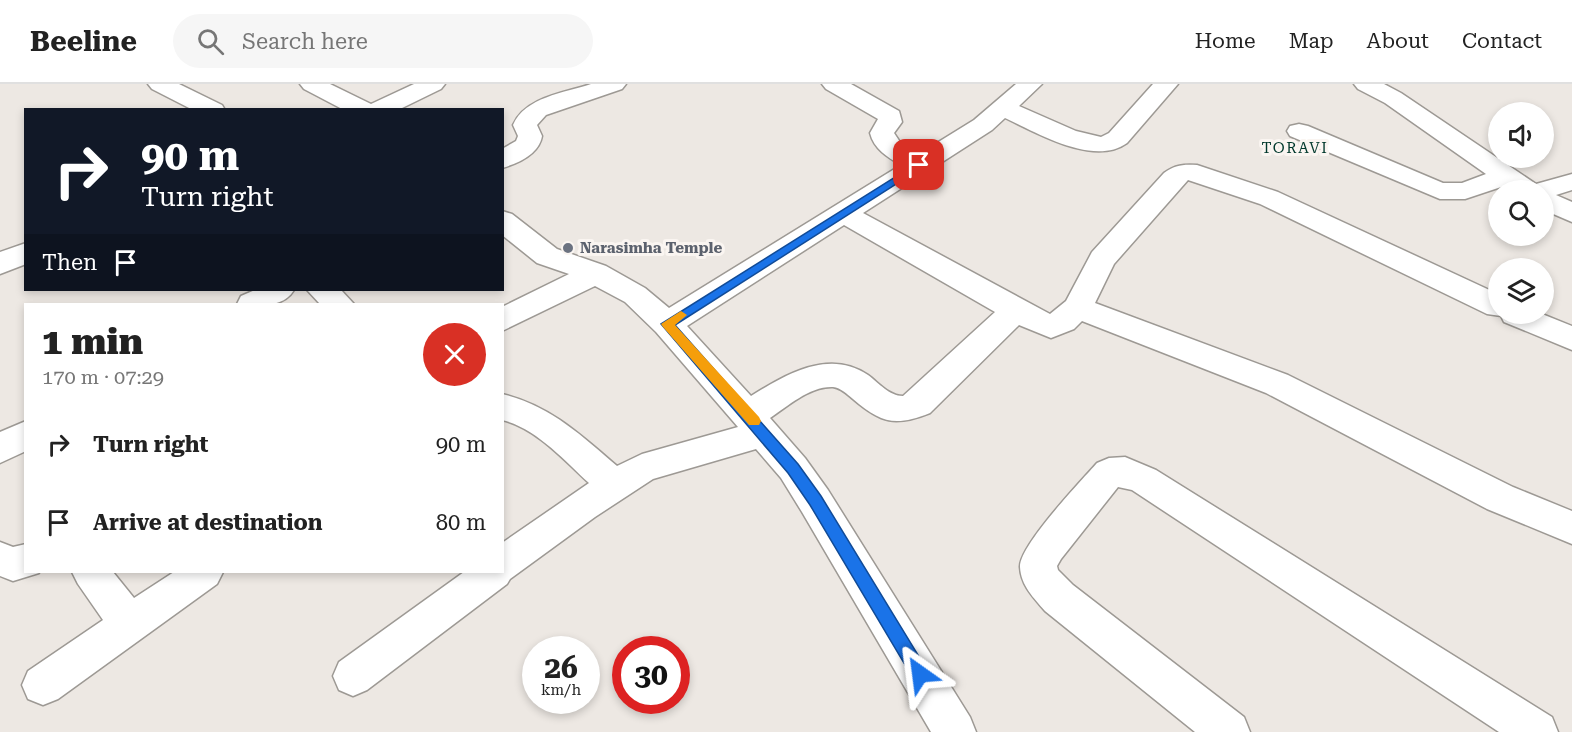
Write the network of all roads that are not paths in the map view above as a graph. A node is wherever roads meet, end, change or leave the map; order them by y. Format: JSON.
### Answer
{"nodes":[{"id":1,"x":160,"y":84,"type":"edge"},
{"id":2,"x":312,"y":84,"type":"edge"},
{"id":3,"x":433,"y":84,"type":"edge"},
{"id":4,"x":614,"y":84,"type":"edge"},
{"id":5,"x":834,"y":84,"type":"edge"},
{"id":6,"x":1030,"y":84,"type":"edge"},
{"id":7,"x":1166,"y":84,"type":"edge"},
{"id":8,"x":1366,"y":84,"type":"edge"},
{"id":9,"x":209,"y":108,"type":"edge"},
{"id":10,"x":360,"y":108,"type":"edge"},
{"id":11,"x":381,"y":108,"type":"edge"},
{"id":12,"x":1004,"y":109,"type":"junction"},
{"id":13,"x":1299,"y":131,"type":"dead end"},
{"id":14,"x":504,"y":159,"type":"edge"},
{"id":15,"x":919,"y":165,"type":"junction"},
{"id":16,"x":1506,"y":176,"type":"junction"},
{"id":17,"x":1512,"y":180,"type":"edge"},
{"id":18,"x":1572,"y":182,"type":"edge"},
{"id":19,"x":1554,"y":187,"type":"edge"},
{"id":20,"x":1554,"y":205,"type":"edge"},
{"id":21,"x":843,"y":213,"type":"junction"},
{"id":22,"x":1572,"y":213,"type":"edge"},
{"id":23,"x":504,"y":222,"type":"edge"},
{"id":24,"x":24,"y":253,"type":"edge"},
{"id":25,"x":0,"y":264,"type":"edge"},
{"id":26,"x":596,"y":273,"type":"junction"},
{"id":27,"x":277,"y":291,"type":"edge"},
{"id":28,"x":323,"y":291,"type":"edge"},
{"id":29,"x":1488,"y":301,"type":"edge"},
{"id":30,"x":254,"y":303,"type":"edge"},
{"id":31,"x":338,"y":303,"type":"edge"},
{"id":32,"x":1078,"y":308,"type":"junction"},
{"id":33,"x":1016,"y":310,"type":"junction"},
{"id":34,"x":504,"y":319,"type":"edge"},
{"id":35,"x":667,"y":324,"type":"junction"},
{"id":36,"x":1538,"y":324,"type":"edge"},
{"id":37,"x":1572,"y":339,"type":"edge"},
{"id":38,"x":504,"y":408,"type":"edge"},
{"id":39,"x":756,"y":424,"type":"junction"},
{"id":40,"x":24,"y":435,"type":"edge"},
{"id":41,"x":0,"y":449,"type":"edge"},
{"id":42,"x":614,"y":484,"type":"junction"},
{"id":43,"x":1572,"y":528,"type":"edge"},
{"id":44,"x":0,"y":559,"type":"edge"},
{"id":45,"x":24,"y":562,"type":"edge"},
{"id":46,"x":504,"y":564,"type":"edge"},
{"id":47,"x":92,"y":573,"type":"edge"},
{"id":48,"x":203,"y":573,"type":"edge"},
{"id":49,"x":493,"y":573,"type":"edge"},
{"id":50,"x":130,"y":624,"type":"junction"},
{"id":51,"x":353,"y":676,"type":"dead end"},
{"id":52,"x":43,"y":685,"type":"dead end"},
{"id":53,"x":955,"y":732,"type":"edge"},
{"id":54,"x":1228,"y":732,"type":"edge"},
{"id":55,"x":1537,"y":732,"type":"edge"}],
"edges":[{"from":1,"to":9,"type":"street"},
{"from":2,"to":10,"type":"street"},
{"from":3,"to":11,"type":"street"},
{"from":4,"to":14,"type":"street"},
{"from":5,"to":15,"type":"street"},
{"from":6,"to":12,"type":"street"},
{"from":7,"to":12,"type":"street"},
{"from":8,"to":16,"type":"street"},
{"from":12,"to":15,"type":"street"},
{"from":13,"to":16,"type":"street"},
{"from":15,"to":21,"type":"street"},
{"from":16,"to":17,"type":"street"},
{"from":18,"to":19,"type":"street"},
{"from":20,"to":22,"type":"street"},
{"from":21,"to":33,"type":"street"},
{"from":21,"to":35,"type":"street"},
{"from":23,"to":26,"type":"street"},
{"from":24,"to":25,"type":"street"},
{"from":26,"to":34,"type":"street"},
{"from":26,"to":35,"type":"street"},
{"from":27,"to":30,"type":"street"},
{"from":28,"to":31,"type":"street"},
{"from":29,"to":32,"type":"street"},
{"from":32,"to":33,"type":"street"},
{"from":32,"to":43,"type":"street"},
{"from":33,"to":39,"type":"street"},
{"from":35,"to":39,"type":"street"},
{"from":36,"to":37,"type":"street"},
{"from":38,"to":42,"type":"street"},
{"from":39,"to":42,"type":"street"},
{"from":39,"to":53,"type":"street"},
{"from":40,"to":41,"type":"street"},
{"from":42,"to":46,"type":"street"},
{"from":44,"to":45,"type":"street"},
{"from":47,"to":50,"type":"street"},
{"from":48,"to":50,"type":"street"},
{"from":49,"to":51,"type":"street"},
{"from":50,"to":52,"type":"street"},
{"from":54,"to":55,"type":"street"}]}
